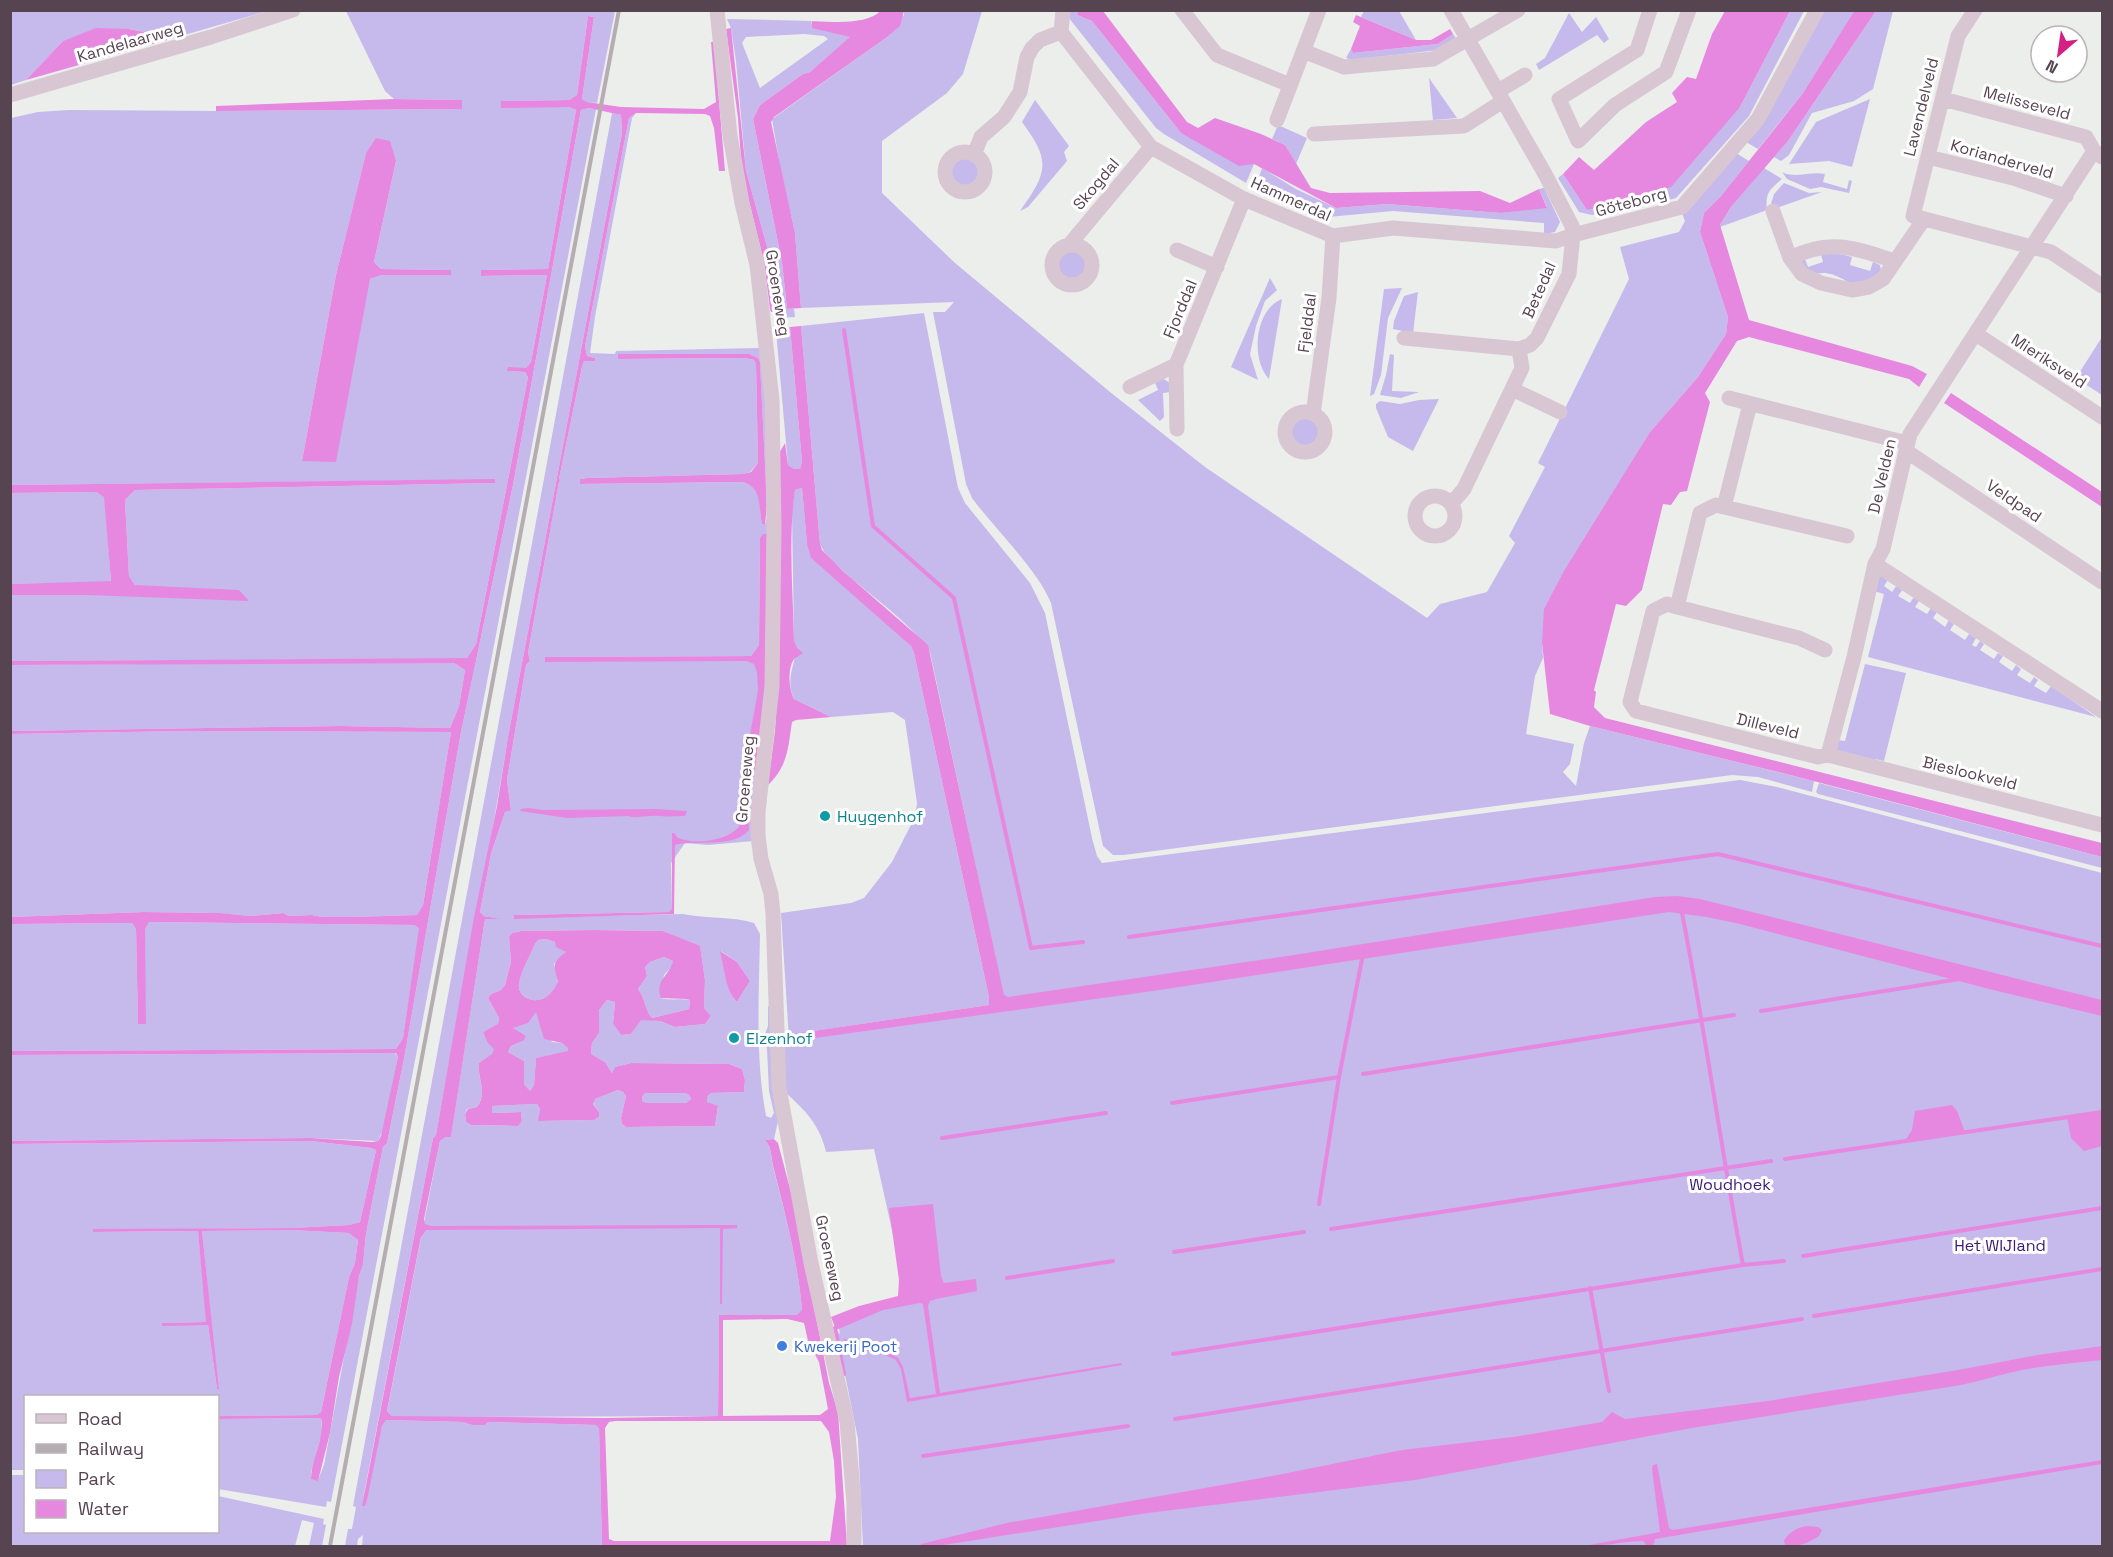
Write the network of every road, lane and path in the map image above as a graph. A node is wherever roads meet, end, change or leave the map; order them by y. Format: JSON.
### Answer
{"nodes":[{"id":1,"x":293,"y":10,"type":"edge"},
{"id":2,"x":717,"y":10,"type":"edge"},
{"id":3,"x":1063,"y":10,"type":"edge"},
{"id":4,"x":1182,"y":10,"type":"edge"},
{"id":5,"x":1318,"y":10,"type":"edge"},
{"id":6,"x":1451,"y":10,"type":"edge"},
{"id":7,"x":1518,"y":10,"type":"edge"},
{"id":8,"x":1650,"y":10,"type":"edge"},
{"id":9,"x":1689,"y":10,"type":"edge"},
{"id":10,"x":1817,"y":10,"type":"edge"},
{"id":11,"x":1975,"y":10,"type":"edge"},
{"id":12,"x":1061,"y":32,"type":"junction"},
{"id":13,"x":1469,"y":41,"type":"junction"},
{"id":14,"x":1303,"y":51,"type":"junction"},
{"id":15,"x":1525,"y":75,"type":"dead end"},
{"id":16,"x":1290,"y":85,"type":"junction"},
{"id":17,"x":10,"y":95,"type":"edge"},
{"id":18,"x":1501,"y":96,"type":"junction"},
{"id":19,"x":1943,"y":99,"type":"junction"},
{"id":20,"x":1277,"y":120,"type":"dead end"},
{"id":21,"x":1314,"y":134,"type":"dead end"},
{"id":22,"x":1151,"y":147,"type":"junction"},
{"id":23,"x":2098,"y":154,"type":"edge"},
{"id":24,"x":974,"y":155,"type":"dead end"},
{"id":25,"x":1928,"y":157,"type":"junction"},
{"id":26,"x":2066,"y":196,"type":"junction"},
{"id":27,"x":1244,"y":199,"type":"junction"},
{"id":28,"x":1773,"y":211,"type":"dead end"},
{"id":29,"x":1918,"y":217,"type":"junction"},
{"id":30,"x":1574,"y":235,"type":"junction"},
{"id":31,"x":1333,"y":237,"type":"junction"},
{"id":32,"x":1069,"y":245,"type":"dead end"},
{"id":33,"x":2033,"y":247,"type":"junction"},
{"id":34,"x":1177,"y":250,"type":"dead end"},
{"id":35,"x":1790,"y":258,"type":"junction"},
{"id":36,"x":1895,"y":261,"type":"junction"},
{"id":37,"x":1217,"y":267,"type":"junction"},
{"id":38,"x":2103,"y":286,"type":"edge"},
{"id":39,"x":1976,"y":334,"type":"junction"},
{"id":40,"x":1404,"y":338,"type":"dead end"},
{"id":41,"x":1519,"y":349,"type":"junction"},
{"id":42,"x":1176,"y":365,"type":"junction"},
{"id":43,"x":1131,"y":387,"type":"dead end"},
{"id":44,"x":1512,"y":388,"type":"junction"},
{"id":45,"x":1729,"y":398,"type":"dead end"},
{"id":46,"x":1749,"y":404,"type":"junction"},
{"id":47,"x":1560,"y":412,"type":"dead end"},
{"id":48,"x":1313,"y":414,"type":"dead end"},
{"id":49,"x":2103,"y":417,"type":"edge"},
{"id":50,"x":1177,"y":429,"type":"dead end"},
{"id":51,"x":1906,"y":447,"type":"junction"},
{"id":52,"x":1451,"y":504,"type":"dead end"},
{"id":53,"x":1724,"y":507,"type":"junction"},
{"id":54,"x":1847,"y":536,"type":"dead end"},
{"id":55,"x":1875,"y":564,"type":"junction"},
{"id":56,"x":2103,"y":582,"type":"edge"},
{"id":57,"x":1677,"y":607,"type":"junction"},
{"id":58,"x":1825,"y":650,"type":"dead end"},
{"id":59,"x":2103,"y":711,"type":"edge"},
{"id":60,"x":1828,"y":755,"type":"junction"},
{"id":61,"x":2103,"y":825,"type":"edge"},
{"id":62,"x":854,"y":1546,"type":"edge"}],
"edges":[{"from":1,"to":17,"type":"street","name":"Kandelaarweg"},
{"from":2,"to":62,"type":"street","name":"Groeneweg"},
{"from":3,"to":12,"type":"street"},
{"from":4,"to":16,"type":"street"},
{"from":5,"to":14,"type":"street"},
{"from":6,"to":13,"type":"street"},
{"from":7,"to":13,"type":"street"},
{"from":8,"to":9,"type":"street"},
{"from":10,"to":30,"type":"street","name":"Göteborg"},
{"from":11,"to":19,"type":"street","name":"Lavendelveld"},
{"from":12,"to":22,"type":"street","name":"Hammerdal"},
{"from":12,"to":24,"type":"street"},
{"from":13,"to":14,"type":"street"},
{"from":13,"to":18,"type":"street"},
{"from":14,"to":16,"type":"street"},
{"from":15,"to":18,"type":"street"},
{"from":16,"to":20,"type":"street"},
{"from":18,"to":21,"type":"street"},
{"from":18,"to":30,"type":"street"},
{"from":19,"to":23,"type":"street","name":"Melisseveld"},
{"from":19,"to":25,"type":"street","name":"Lavendelveld"},
{"from":22,"to":27,"type":"street","name":"Hammerdal"},
{"from":22,"to":32,"type":"street","name":"Skogdal"},
{"from":23,"to":26,"type":"street","name":"De Velden"},
{"from":25,"to":26,"type":"street","name":"Korianderveld"},
{"from":25,"to":29,"type":"street","name":"Lavendelveld"},
{"from":26,"to":33,"type":"street","name":"De Velden"},
{"from":27,"to":31,"type":"street","name":"Hammerdal"},
{"from":27,"to":37,"type":"street","name":"Fjorddal"},
{"from":28,"to":35,"type":"street"},
{"from":29,"to":33,"type":"street"},
{"from":29,"to":36,"type":"street","name":"Lavendelveld"},
{"from":30,"to":31,"type":"street","name":"Hammerdal"},
{"from":30,"to":41,"type":"street","name":"Betedal"},
{"from":31,"to":48,"type":"street","name":"Fjelddal"},
{"from":33,"to":38,"type":"street"},
{"from":33,"to":39,"type":"street","name":"De Velden"},
{"from":34,"to":37,"type":"street","name":"Fjorddal"},
{"from":35,"to":36,"type":"street"},
{"from":35,"to":36,"type":"street","name":"Lavendelveld"},
{"from":37,"to":42,"type":"street","name":"Fjorddal"},
{"from":39,"to":49,"type":"street","name":"Mieriksveld"},
{"from":39,"to":51,"type":"street","name":"De Velden"},
{"from":40,"to":41,"type":"street"},
{"from":41,"to":44,"type":"street"},
{"from":42,"to":43,"type":"street","name":"Fjorddal"},
{"from":42,"to":50,"type":"street","name":"Fjorddal"},
{"from":44,"to":47,"type":"street"},
{"from":44,"to":52,"type":"street"},
{"from":45,"to":46,"type":"street","name":"Veldpad"},
{"from":46,"to":51,"type":"street","name":"Veldpad"},
{"from":46,"to":53,"type":"street"},
{"from":51,"to":55,"type":"street","name":"De Velden"},
{"from":51,"to":56,"type":"street","name":"Veldpad"},
{"from":53,"to":54,"type":"street"},
{"from":53,"to":57,"type":"street"},
{"from":55,"to":59,"type":"street"},
{"from":55,"to":60,"type":"street"},
{"from":57,"to":58,"type":"street"},
{"from":57,"to":60,"type":"street","name":"Dilleveld"},
{"from":60,"to":61,"type":"street","name":"Bieslookveld"}]}
